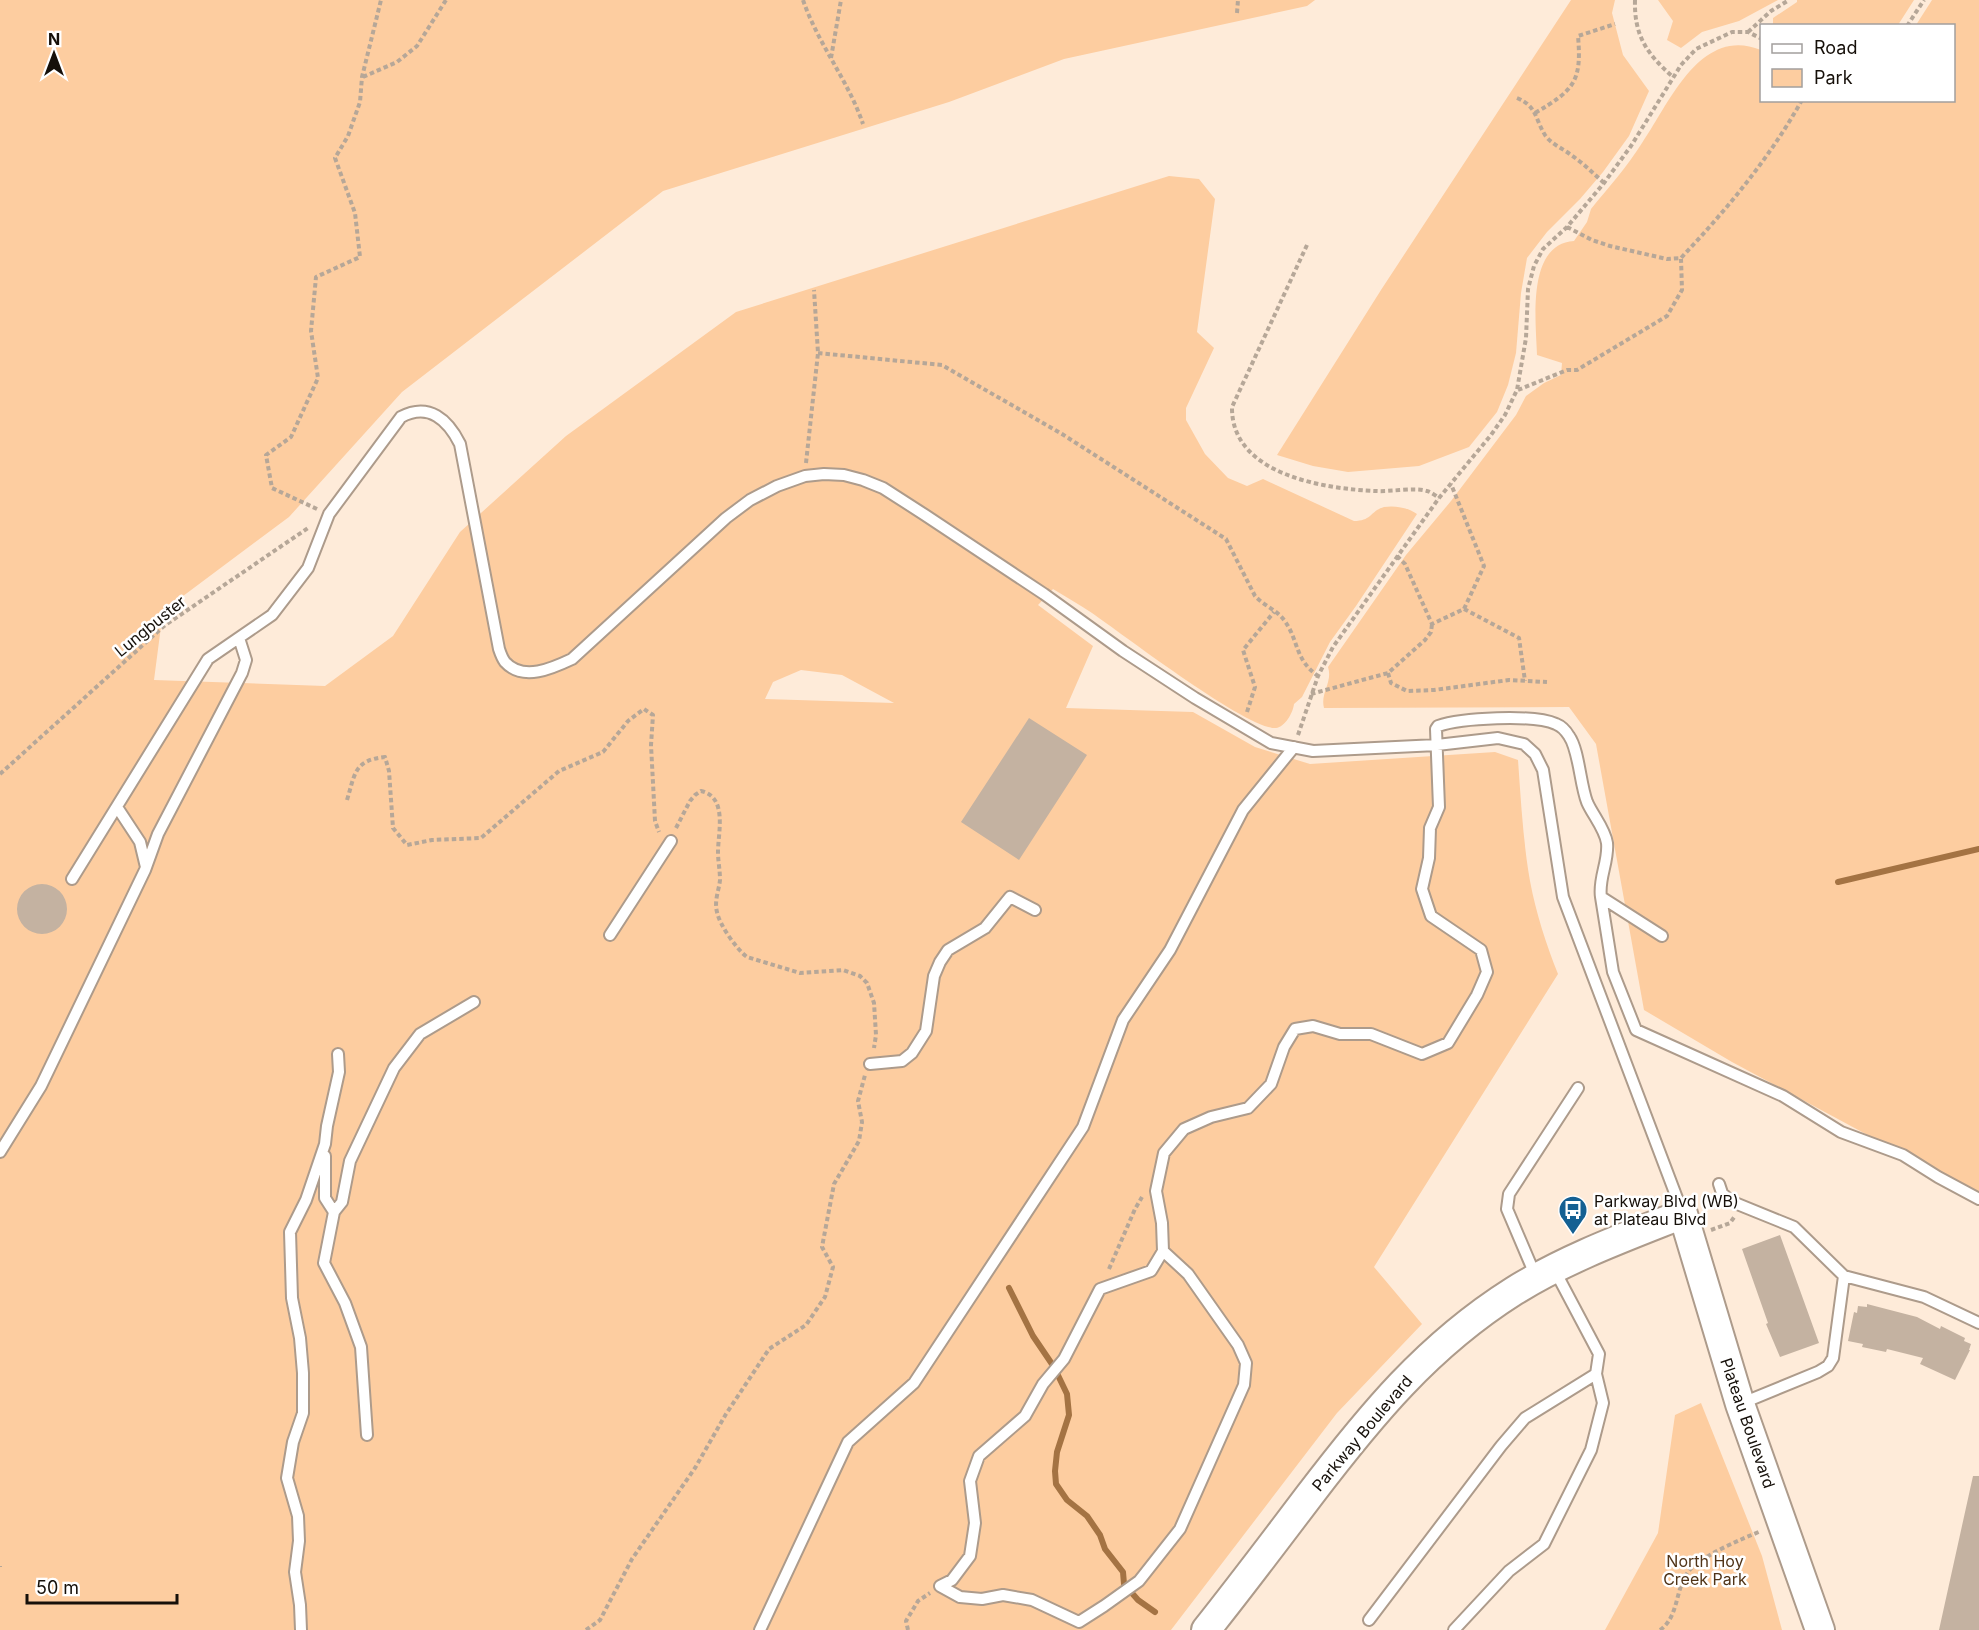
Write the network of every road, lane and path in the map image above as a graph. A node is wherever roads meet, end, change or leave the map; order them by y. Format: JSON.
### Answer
{"nodes":[{"id":1,"x":381,"y":0,"type":"edge"},
{"id":2,"x":446,"y":0,"type":"edge"},
{"id":3,"x":803,"y":0,"type":"edge"},
{"id":4,"x":841,"y":0,"type":"edge"},
{"id":5,"x":1238,"y":0,"type":"edge"},
{"id":6,"x":1635,"y":0,"type":"edge"},
{"id":7,"x":1789,"y":0,"type":"edge"},
{"id":8,"x":1924,"y":0,"type":"edge"},
{"id":9,"x":1237,"y":13,"type":"dead end"},
{"id":10,"x":1615,"y":24,"type":"dead end"},
{"id":11,"x":1908,"y":24,"type":"edge"},
{"id":12,"x":1748,"y":32,"type":"junction"},
{"id":13,"x":1760,"y":38,"type":"edge"},
{"id":14,"x":830,"y":59,"type":"junction"},
{"id":15,"x":362,"y":77,"type":"junction"},
{"id":16,"x":1673,"y":77,"type":"junction"},
{"id":17,"x":1517,"y":98,"type":"dead end"},
{"id":18,"x":1801,"y":102,"type":"edge"},
{"id":19,"x":1536,"y":113,"type":"junction"},
{"id":20,"x":863,"y":124,"type":"dead end"},
{"id":21,"x":1604,"y":183,"type":"junction"},
{"id":22,"x":1568,"y":226,"type":"junction"},
{"id":23,"x":1307,"y":245,"type":"dead end"},
{"id":24,"x":1681,"y":258,"type":"junction"},
{"id":25,"x":814,"y":290,"type":"dead end"},
{"id":26,"x":818,"y":353,"type":"junction"},
{"id":27,"x":1517,"y":390,"type":"junction"},
{"id":28,"x":805,"y":476,"type":"junction"},
{"id":29,"x":1451,"y":484,"type":"junction"},
{"id":30,"x":1439,"y":498,"type":"junction"},
{"id":31,"x":328,"y":514,"type":"junction"},
{"id":32,"x":1397,"y":556,"type":"junction"},
{"id":33,"x":1464,"y":609,"type":"junction"},
{"id":34,"x":1274,"y":612,"type":"junction"},
{"id":35,"x":1432,"y":624,"type":"junction"},
{"id":36,"x":239,"y":638,"type":"junction"},
{"id":37,"x":1389,"y":673,"type":"junction"},
{"id":38,"x":1318,"y":676,"type":"junction"},
{"id":39,"x":1525,"y":681,"type":"junction"},
{"id":40,"x":1547,"y":682,"type":"dead end"},
{"id":41,"x":1311,"y":694,"type":"junction"},
{"id":42,"x":1243,"y":727,"type":"junction"},
{"id":43,"x":1437,"y":745,"type":"junction"},
{"id":44,"x":1294,"y":747,"type":"junction"},
{"id":45,"x":0,"y":774,"type":"edge"},
{"id":46,"x":347,"y":800,"type":"dead end"},
{"id":47,"x":117,"y":807,"type":"junction"},
{"id":48,"x":671,"y":841,"type":"junction"},
{"id":49,"x":146,"y":868,"type":"junction"},
{"id":50,"x":72,"y":879,"type":"dead end"},
{"id":51,"x":1600,"y":897,"type":"junction"},
{"id":52,"x":1035,"y":910,"type":"dead end"},
{"id":53,"x":610,"y":935,"type":"dead end"},
{"id":54,"x":1662,"y":936,"type":"dead end"},
{"id":55,"x":474,"y":1002,"type":"dead end"},
{"id":56,"x":338,"y":1054,"type":"dead end"},
{"id":57,"x":870,"y":1064,"type":"junction"},
{"id":58,"x":1578,"y":1088,"type":"dead end"},
{"id":59,"x":326,"y":1144,"type":"junction"},
{"id":60,"x":0,"y":1152,"type":"edge"},
{"id":61,"x":1161,"y":1168,"type":"junction"},
{"id":62,"x":1719,"y":1184,"type":"dead end"},
{"id":63,"x":1979,"y":1199,"type":"edge"},
{"id":64,"x":334,"y":1212,"type":"junction"},
{"id":65,"x":1683,"y":1214,"type":"junction"},
{"id":66,"x":1727,"y":1224,"type":"dead end"},
{"id":67,"x":1717,"y":1228,"type":"dead end"},
{"id":68,"x":1163,"y":1251,"type":"junction"},
{"id":69,"x":1545,"y":1273,"type":"junction"},
{"id":70,"x":1844,"y":1276,"type":"junction"},
{"id":71,"x":1100,"y":1289,"type":"junction"},
{"id":72,"x":1979,"y":1323,"type":"edge"},
{"id":73,"x":1596,"y":1374,"type":"junction"},
{"id":74,"x":1740,"y":1404,"type":"junction"},
{"id":75,"x":367,"y":1434,"type":"dead end"},
{"id":76,"x":1764,"y":1530,"type":"dead end"},
{"id":77,"x":940,"y":1586,"type":"junction"},
{"id":78,"x":1369,"y":1620,"type":"dead end"},
{"id":79,"x":301,"y":1630,"type":"edge"},
{"id":80,"x":586,"y":1630,"type":"edge"},
{"id":81,"x":760,"y":1630,"type":"edge"},
{"id":82,"x":908,"y":1630,"type":"edge"},
{"id":83,"x":1206,"y":1630,"type":"edge"},
{"id":84,"x":1454,"y":1630,"type":"edge"},
{"id":85,"x":1660,"y":1630,"type":"edge"},
{"id":86,"x":1820,"y":1630,"type":"edge"}],
"edges":[{"from":1,"to":15,"type":"path"},
{"from":2,"to":15,"type":"path"},
{"from":3,"to":14,"type":"path"},
{"from":4,"to":14,"type":"path"},
{"from":5,"to":9,"type":"path"},
{"from":6,"to":16,"type":"path"},
{"from":7,"to":12,"type":"path"},
{"from":8,"to":11,"type":"path"},
{"from":10,"to":19,"type":"path"},
{"from":12,"to":13,"type":"path"},
{"from":12,"to":16,"type":"path"},
{"from":14,"to":20,"type":"path"},
{"from":15,"to":31,"type":"path"},
{"from":16,"to":21,"type":"path"},
{"from":17,"to":19,"type":"path"},
{"from":18,"to":24,"type":"path"},
{"from":19,"to":21,"type":"path"},
{"from":21,"to":22,"type":"path"},
{"from":22,"to":24,"type":"path"},
{"from":22,"to":27,"type":"path"},
{"from":23,"to":30,"type":"path"},
{"from":24,"to":27,"type":"path"},
{"from":25,"to":26,"type":"path"},
{"from":26,"to":28,"type":"path"},
{"from":26,"to":34,"type":"path"},
{"from":27,"to":29,"type":"path"},
{"from":28,"to":31,"type":"lane"},
{"from":28,"to":42,"type":"lane"},
{"from":29,"to":30,"type":"path"},
{"from":29,"to":33,"type":"path"},
{"from":30,"to":32,"type":"path"},
{"from":31,"to":36,"type":"lane"},
{"from":31,"to":45,"type":"path","name":"Lungbuster"},
{"from":32,"to":35,"type":"path"},
{"from":32,"to":38,"type":"path"},
{"from":33,"to":35,"type":"path"},
{"from":33,"to":39,"type":"path"},
{"from":34,"to":38,"type":"path"},
{"from":34,"to":42,"type":"path"},
{"from":35,"to":37,"type":"path"},
{"from":36,"to":47,"type":"lane"},
{"from":36,"to":49,"type":"lane"},
{"from":37,"to":39,"type":"path"},
{"from":37,"to":41,"type":"path"},
{"from":38,"to":41,"type":"path"},
{"from":39,"to":40,"type":"path"},
{"from":41,"to":44,"type":"path"},
{"from":42,"to":44,"type":"lane"},
{"from":43,"to":44,"type":"lane"},
{"from":43,"to":51,"type":"lane"},
{"from":43,"to":61,"type":"lane"},
{"from":43,"to":65,"type":"lane"},
{"from":44,"to":81,"type":"lane"},
{"from":46,"to":48,"type":"path"},
{"from":47,"to":49,"type":"lane"},
{"from":47,"to":50,"type":"lane"},
{"from":48,"to":53,"type":"lane"},
{"from":48,"to":57,"type":"path"},
{"from":49,"to":60,"type":"lane"},
{"from":51,"to":54,"type":"lane"},
{"from":51,"to":63,"type":"lane"},
{"from":52,"to":57,"type":"lane"},
{"from":55,"to":64,"type":"lane"},
{"from":56,"to":59,"type":"lane"},
{"from":57,"to":80,"type":"path"},
{"from":58,"to":69,"type":"lane"},
{"from":59,"to":64,"type":"lane"},
{"from":59,"to":79,"type":"lane"},
{"from":61,"to":68,"type":"lane"},
{"from":61,"to":71,"type":"path"},
{"from":62,"to":70,"type":"lane"},
{"from":64,"to":75,"type":"lane"},
{"from":65,"to":69,"type":"street","name":"Parkway Boulevard"},
{"from":65,"to":74,"type":"street","name":"Plateau Boulevard"},
{"from":66,"to":67,"type":"path"},
{"from":68,"to":71,"type":"lane"},
{"from":68,"to":77,"type":"lane"},
{"from":69,"to":73,"type":"lane"},
{"from":69,"to":83,"type":"street","name":"Parkway Boulevard"},
{"from":70,"to":72,"type":"lane"},
{"from":70,"to":74,"type":"lane"},
{"from":71,"to":77,"type":"lane"},
{"from":73,"to":78,"type":"lane"},
{"from":73,"to":84,"type":"lane"},
{"from":74,"to":86,"type":"street","name":"Plateau Boulevard"},
{"from":76,"to":85,"type":"path"},
{"from":77,"to":82,"type":"path"}]}
